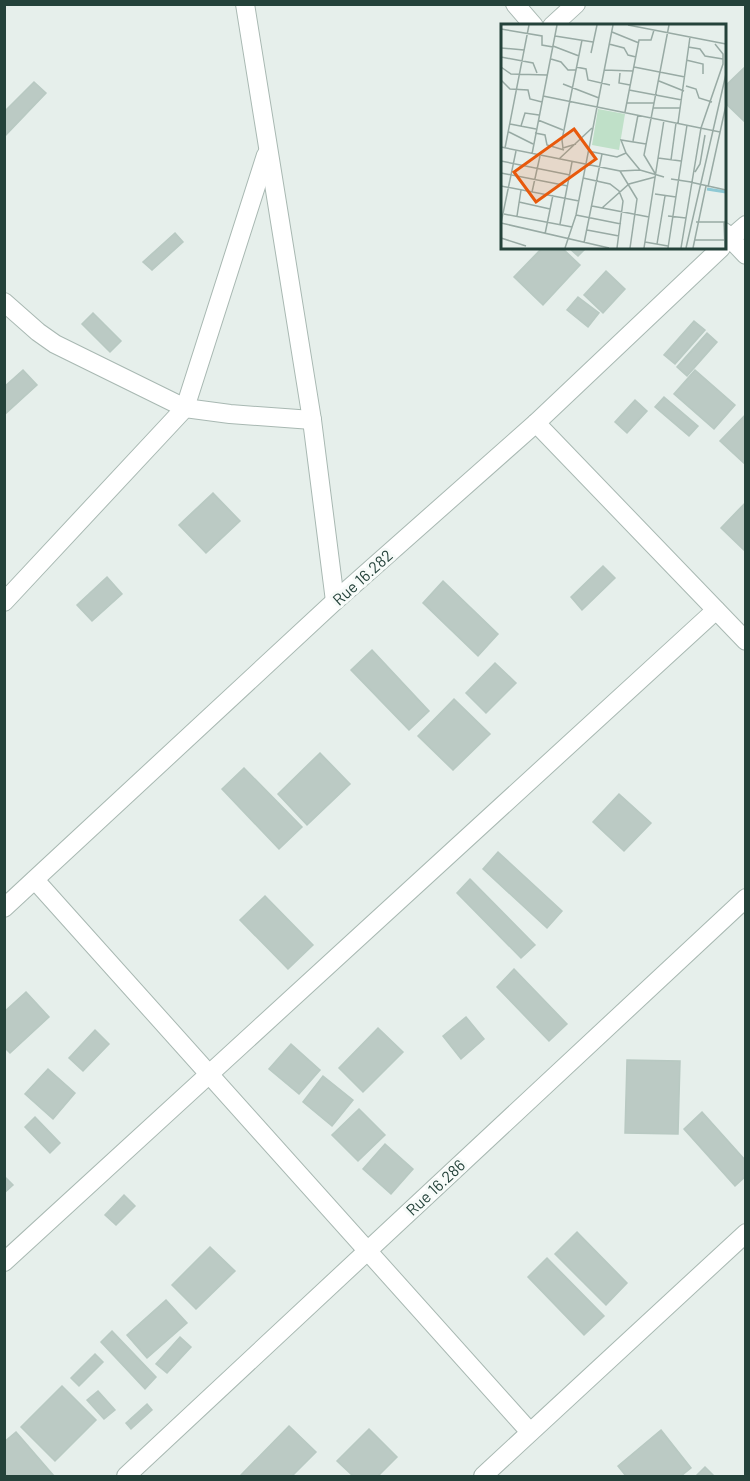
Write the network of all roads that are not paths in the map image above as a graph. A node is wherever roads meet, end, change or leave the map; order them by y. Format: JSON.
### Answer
{"nodes":[{"id":1,"x":245,"y":4,"type":"edge"},
{"id":2,"x":515,"y":4,"type":"edge"},
{"id":3,"x":576,"y":4,"type":"edge"},
{"id":4,"x":532,"y":24,"type":"edge"},
{"id":5,"x":554,"y":24,"type":"edge"},
{"id":6,"x":268,"y":151,"type":"junction"},
{"id":7,"x":746,"y":225,"type":"edge"},
{"id":8,"x":726,"y":240,"type":"edge"},
{"id":9,"x":726,"y":242,"type":"edge"},
{"id":10,"x":717,"y":249,"type":"edge"},
{"id":11,"x":746,"y":255,"type":"edge"},
{"id":12,"x":4,"y":302,"type":"edge"},
{"id":13,"x":185,"y":408,"type":"junction"},
{"id":14,"x":312,"y":420,"type":"junction"},
{"id":15,"x":536,"y":423,"type":"junction"},
{"id":16,"x":334,"y":601,"type":"junction"},
{"id":17,"x":4,"y":602,"type":"edge"},
{"id":18,"x":716,"y":610,"type":"junction"},
{"id":19,"x":746,"y":641,"type":"edge"},
{"id":20,"x":35,"y":880,"type":"junction"},
{"id":21,"x":746,"y":898,"type":"edge"},
{"id":22,"x":4,"y":908,"type":"edge"},
{"id":23,"x":210,"y":1074,"type":"junction"},
{"id":24,"x":746,"y":1233,"type":"edge"},
{"id":25,"x":367,"y":1250,"type":"junction"},
{"id":26,"x":4,"y":1262,"type":"edge"},
{"id":27,"x":530,"y":1432,"type":"junction"},
{"id":28,"x":126,"y":1476,"type":"edge"},
{"id":29,"x":483,"y":1476,"type":"edge"}],
"edges":[{"from":1,"to":6,"type":"street"},
{"from":2,"to":4,"type":"street"},
{"from":3,"to":5,"type":"street"},
{"from":6,"to":13,"type":"street"},
{"from":6,"to":14,"type":"street"},
{"from":7,"to":8,"type":"street","name":"Rue 16.282"},
{"from":9,"to":11,"type":"street"},
{"from":10,"to":15,"type":"street","name":"Rue 16.282"},
{"from":12,"to":13,"type":"street"},
{"from":13,"to":14,"type":"street"},
{"from":13,"to":17,"type":"street"},
{"from":14,"to":16,"type":"street"},
{"from":15,"to":16,"type":"street","name":"Rue 16.282"},
{"from":15,"to":18,"type":"street"},
{"from":16,"to":20,"type":"street","name":"Rue 16.282"},
{"from":18,"to":19,"type":"street"},
{"from":18,"to":23,"type":"street"},
{"from":20,"to":22,"type":"street","name":"Rue 16.282"},
{"from":20,"to":23,"type":"street"},
{"from":21,"to":25,"type":"street","name":"Rue 16.286"},
{"from":23,"to":25,"type":"street"},
{"from":23,"to":26,"type":"street"},
{"from":24,"to":27,"type":"street"},
{"from":25,"to":27,"type":"street"},
{"from":25,"to":28,"type":"street","name":"Rue 16.286"},
{"from":27,"to":29,"type":"street"}]}
